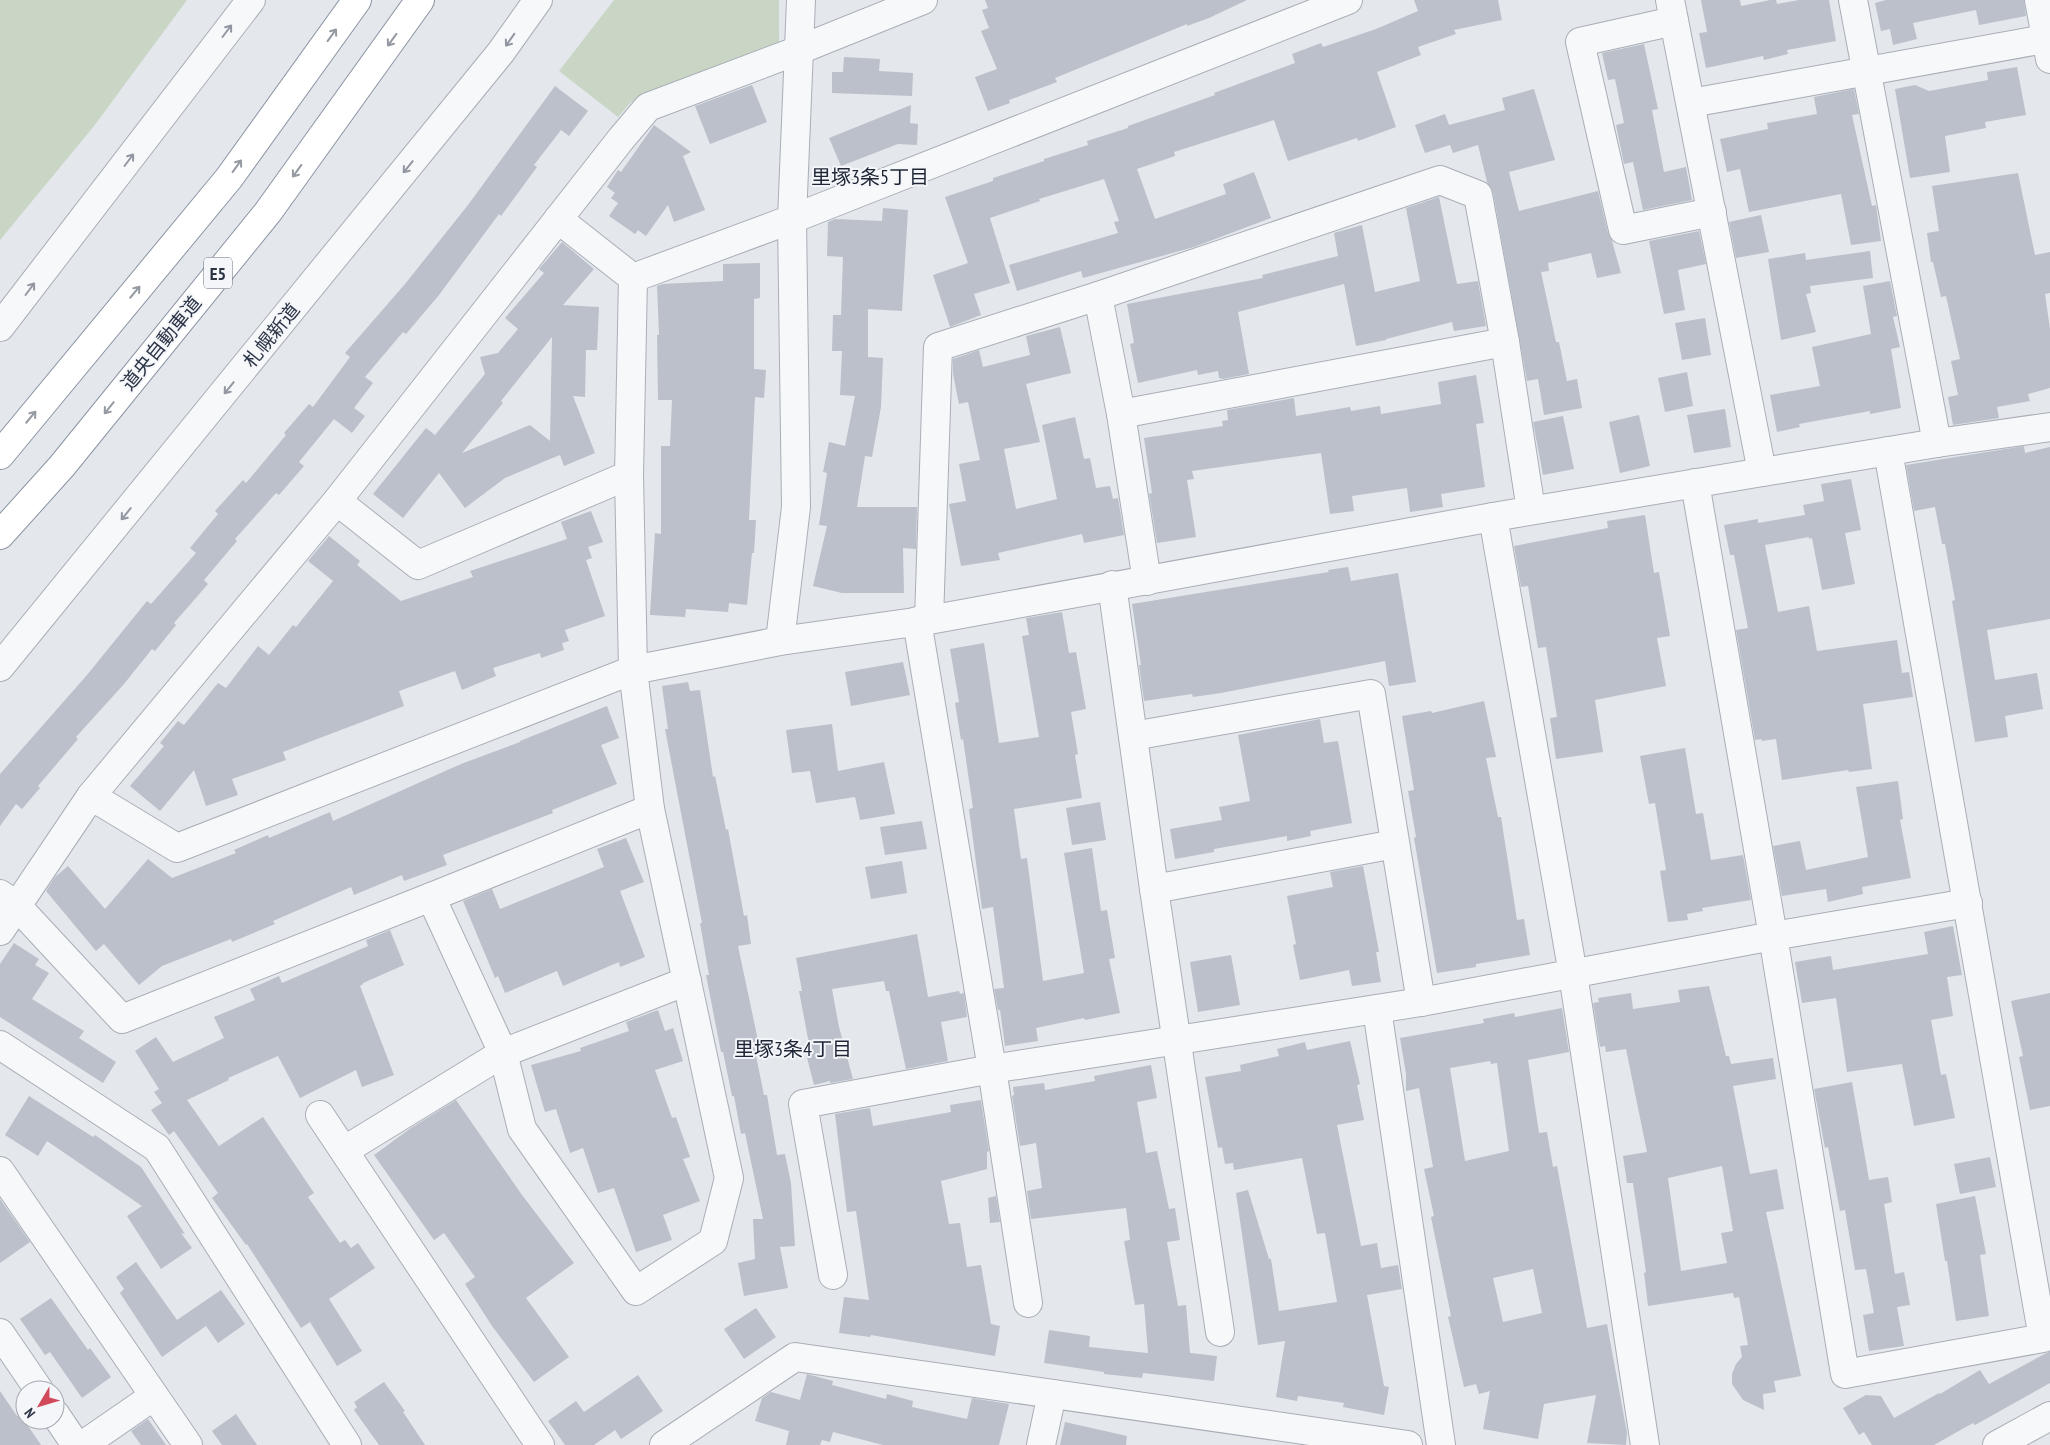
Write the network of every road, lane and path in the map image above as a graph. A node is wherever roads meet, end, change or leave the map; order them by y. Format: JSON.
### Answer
{"nodes":[{"id":1,"x":251,"y":0,"type":"edge"},
{"id":2,"x":357,"y":0,"type":"edge"},
{"id":3,"x":420,"y":0,"type":"edge"},
{"id":4,"x":538,"y":0,"type":"edge"},
{"id":5,"x":801,"y":0,"type":"edge"},
{"id":6,"x":923,"y":0,"type":"edge"},
{"id":7,"x":1348,"y":0,"type":"edge"},
{"id":8,"x":1853,"y":0,"type":"edge"},
{"id":9,"x":2039,"y":0,"type":"edge"},
{"id":10,"x":1299,"y":8,"type":"edge"},
{"id":11,"x":1672,"y":10,"type":"edge"},
{"id":12,"x":2049,"y":45,"type":"edge"},
{"id":13,"x":799,"y":50,"type":"junction"},
{"id":14,"x":1866,"y":70,"type":"junction"},
{"id":15,"x":1691,"y":103,"type":"junction"},
{"id":16,"x":1712,"y":212,"type":"junction"},
{"id":17,"x":558,"y":219,"type":"junction"},
{"id":18,"x":792,"y":220,"type":"junction"},
{"id":19,"x":633,"y":278,"type":"junction"},
{"id":20,"x":1098,"y":296,"type":"junction"},
{"id":21,"x":0,"y":327,"type":"edge"},
{"id":22,"x":1504,"y":342,"type":"junction"},
{"id":23,"x":1121,"y":414,"type":"junction"},
{"id":24,"x":2050,"y":427,"type":"edge"},
{"id":25,"x":1936,"y":443,"type":"junction"},
{"id":26,"x":1888,"y":451,"type":"junction"},
{"id":27,"x":0,"y":455,"type":"edge"},
{"id":28,"x":1762,"y":472,"type":"junction"},
{"id":29,"x":629,"y":476,"type":"junction"},
{"id":30,"x":1695,"y":483,"type":"junction"},
{"id":31,"x":337,"y":501,"type":"junction"},
{"id":32,"x":1531,"y":510,"type":"junction"},
{"id":33,"x":1493,"y":517,"type":"junction"},
{"id":34,"x":0,"y":535,"type":"edge"},
{"id":35,"x":1147,"y":581,"type":"junction"},
{"id":36,"x":1112,"y":585,"type":"junction"},
{"id":37,"x":923,"y":621,"type":"junction"},
{"id":38,"x":780,"y":641,"type":"junction"},
{"id":39,"x":0,"y":667,"type":"edge"},
{"id":40,"x":633,"y":670,"type":"junction"},
{"id":41,"x":1133,"y":736,"type":"junction"},
{"id":42,"x":91,"y":796,"type":"junction"},
{"id":43,"x":650,"y":808,"type":"junction"},
{"id":44,"x":1395,"y":844,"type":"junction"},
{"id":45,"x":1154,"y":889,"type":"junction"},
{"id":46,"x":431,"y":897,"type":"junction"},
{"id":47,"x":8,"y":899,"type":"edge"},
{"id":48,"x":1968,"y":903,"type":"junction"},
{"id":49,"x":0,"y":931,"type":"edge"},
{"id":50,"x":1773,"y":936,"type":"junction"},
{"id":51,"x":1573,"y":974,"type":"junction"},
{"id":52,"x":687,"y":981,"type":"junction"},
{"id":53,"x":1421,"y":1002,"type":"junction"},
{"id":54,"x":1378,"y":1009,"type":"junction"},
{"id":55,"x":1178,"y":1041,"type":"junction"},
{"id":56,"x":0,"y":1045,"type":"edge"},
{"id":57,"x":503,"y":1053,"type":"junction"},
{"id":58,"x":992,"y":1069,"type":"junction"},
{"id":59,"x":320,"y":1115,"type":"dead end"},
{"id":60,"x":345,"y":1150,"type":"junction"},
{"id":61,"x":0,"y":1172,"type":"edge"},
{"id":62,"x":833,"y":1275,"type":"dead end"},
{"id":63,"x":1028,"y":1303,"type":"dead end"},
{"id":64,"x":1220,"y":1332,"type":"dead end"},
{"id":65,"x":0,"y":1333,"type":"edge"},
{"id":66,"x":32,"y":1380,"type":"edge"},
{"id":67,"x":1052,"y":1394,"type":"junction"},
{"id":68,"x":154,"y":1396,"type":"junction"},
{"id":69,"x":2050,"y":1416,"type":"edge"},
{"id":70,"x":65,"y":1429,"type":"edge"},
{"id":71,"x":76,"y":1445,"type":"edge"},
{"id":72,"x":83,"y":1445,"type":"edge"},
{"id":73,"x":188,"y":1445,"type":"edge"},
{"id":74,"x":347,"y":1445,"type":"edge"},
{"id":75,"x":540,"y":1445,"type":"edge"},
{"id":76,"x":664,"y":1445,"type":"edge"},
{"id":77,"x":1041,"y":1445,"type":"edge"},
{"id":78,"x":1408,"y":1445,"type":"edge"},
{"id":79,"x":1441,"y":1445,"type":"edge"},
{"id":80,"x":1645,"y":1445,"type":"edge"},
{"id":81,"x":1996,"y":1445,"type":"edge"}],
"edges":[{"from":21,"to":1,"type":"street","one_way":true},
{"from":27,"to":2,"type":"highway","one_way":true},
{"from":3,"to":34,"type":"highway","name":"道央自動車道","number":"E5","one_way":true},
{"from":4,"to":39,"type":"street","name":"札幌新道","one_way":true},
{"from":5,"to":13,"type":"street"},
{"from":6,"to":13,"type":"street"},
{"from":7,"to":10,"type":"street"},
{"from":8,"to":14,"type":"street"},
{"from":9,"to":12,"type":"street"},
{"from":10,"to":18,"type":"street"},
{"from":11,"to":15,"type":"street"},
{"from":11,"to":16,"type":"street"},
{"from":12,"to":14,"type":"street"},
{"from":13,"to":17,"type":"street"},
{"from":13,"to":18,"type":"street"},
{"from":14,"to":15,"type":"street"},
{"from":14,"to":25,"type":"street"},
{"from":15,"to":16,"type":"street"},
{"from":16,"to":28,"type":"street"},
{"from":17,"to":19,"type":"street"},
{"from":17,"to":31,"type":"street"},
{"from":18,"to":19,"type":"street"},
{"from":18,"to":38,"type":"street"},
{"from":19,"to":29,"type":"street"},
{"from":20,"to":22,"type":"street"},
{"from":20,"to":23,"type":"street"},
{"from":20,"to":37,"type":"street"},
{"from":22,"to":23,"type":"street"},
{"from":22,"to":32,"type":"street"},
{"from":23,"to":35,"type":"street"},
{"from":24,"to":25,"type":"street"},
{"from":25,"to":26,"type":"street"},
{"from":26,"to":28,"type":"street"},
{"from":26,"to":48,"type":"street"},
{"from":28,"to":30,"type":"street"},
{"from":29,"to":31,"type":"street"},
{"from":29,"to":40,"type":"street"},
{"from":30,"to":32,"type":"street"},
{"from":30,"to":50,"type":"street"},
{"from":31,"to":42,"type":"street"},
{"from":32,"to":33,"type":"street"},
{"from":33,"to":35,"type":"street"},
{"from":33,"to":51,"type":"street"},
{"from":35,"to":36,"type":"street"},
{"from":36,"to":37,"type":"street"},
{"from":36,"to":41,"type":"street"},
{"from":37,"to":38,"type":"street"},
{"from":37,"to":58,"type":"street"},
{"from":38,"to":40,"type":"street"},
{"from":40,"to":42,"type":"street"},
{"from":40,"to":43,"type":"street"},
{"from":41,"to":44,"type":"street"},
{"from":41,"to":45,"type":"street"},
{"from":42,"to":47,"type":"street"},
{"from":43,"to":46,"type":"street"},
{"from":43,"to":52,"type":"street"},
{"from":44,"to":45,"type":"street"},
{"from":44,"to":53,"type":"street"},
{"from":45,"to":55,"type":"street"},
{"from":46,"to":47,"type":"street"},
{"from":46,"to":57,"type":"street"},
{"from":47,"to":49,"type":"street"},
{"from":48,"to":50,"type":"street"},
{"from":48,"to":50,"type":"street"},
{"from":50,"to":51,"type":"street"},
{"from":51,"to":53,"type":"street"},
{"from":51,"to":80,"type":"street"},
{"from":52,"to":57,"type":"street"},
{"from":52,"to":57,"type":"street"},
{"from":53,"to":54,"type":"street"},
{"from":54,"to":55,"type":"street"},
{"from":54,"to":79,"type":"street"},
{"from":55,"to":58,"type":"street"},
{"from":55,"to":64,"type":"street"},
{"from":56,"to":74,"type":"street"},
{"from":57,"to":60,"type":"street"},
{"from":58,"to":62,"type":"street"},
{"from":58,"to":63,"type":"street"},
{"from":59,"to":60,"type":"street"},
{"from":60,"to":75,"type":"street"},
{"from":61,"to":68,"type":"street"},
{"from":65,"to":66,"type":"street"},
{"from":67,"to":76,"type":"street"},
{"from":67,"to":77,"type":"street"},
{"from":67,"to":78,"type":"street"},
{"from":68,"to":72,"type":"street"},
{"from":68,"to":73,"type":"street"},
{"from":69,"to":81,"type":"street"},
{"from":70,"to":71,"type":"street"}]}
